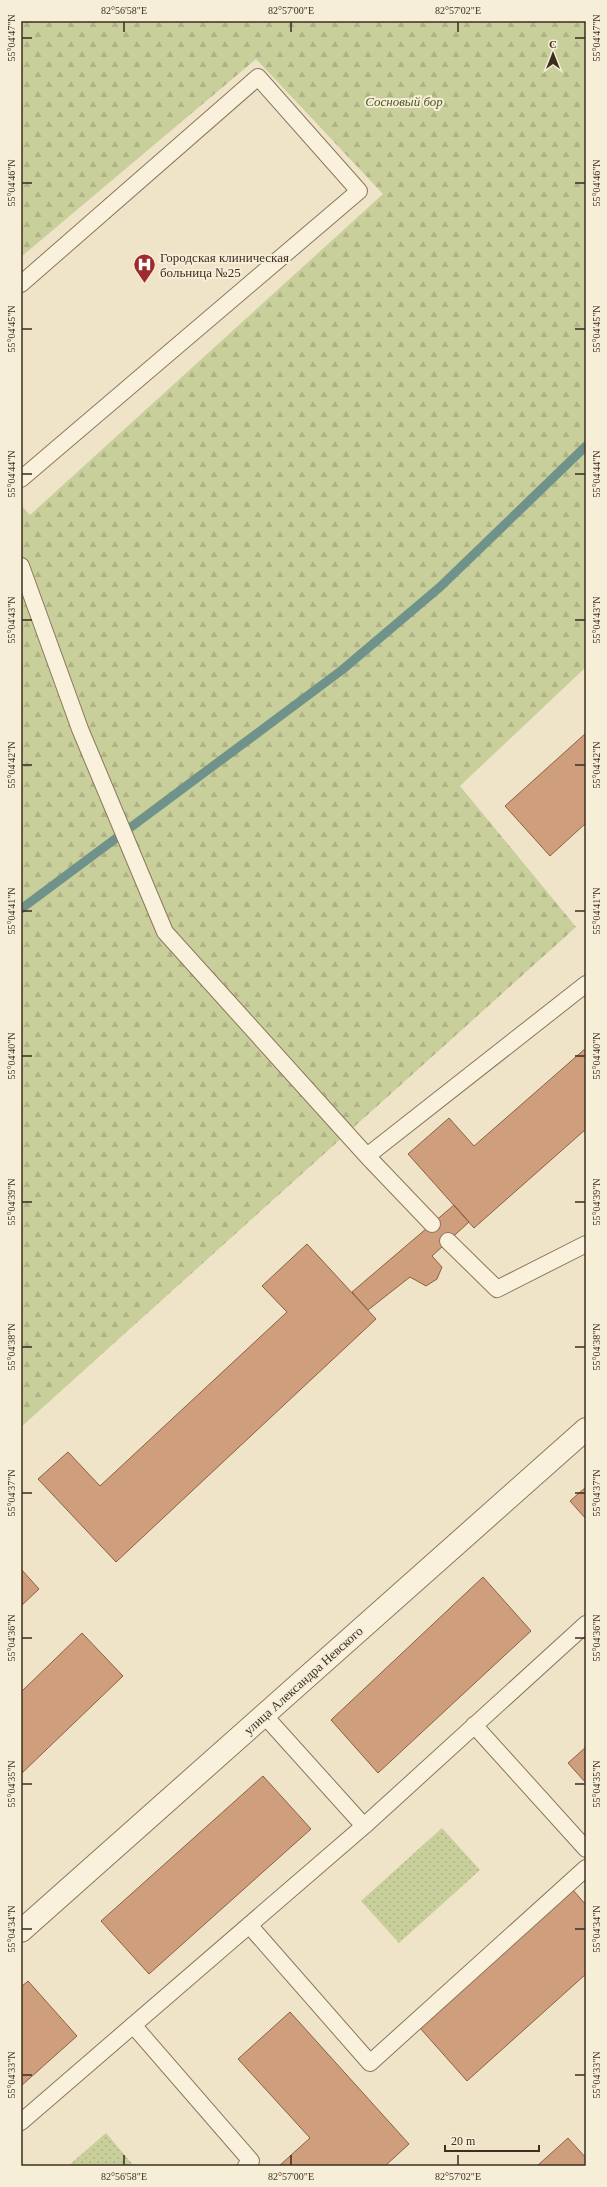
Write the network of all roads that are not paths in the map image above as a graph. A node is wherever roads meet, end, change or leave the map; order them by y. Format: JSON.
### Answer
{"nodes":[{"id":1,"x":21,"y":284,"type":"edge"},
{"id":2,"x":21,"y":479,"type":"edge"},
{"id":3,"x":21,"y":566,"type":"edge"},
{"id":4,"x":586,"y":984,"type":"edge"},
{"id":5,"x":367,"y":1156,"type":"junction"},
{"id":6,"x":432,"y":1224,"type":"dead end"},
{"id":7,"x":448,"y":1241,"type":"dead end"},
{"id":8,"x":586,"y":1244,"type":"edge"},
{"id":9,"x":586,"y":1429,"type":"edge"},
{"id":10,"x":586,"y":1624,"type":"edge"},
{"id":11,"x":264,"y":1715,"type":"junction"},
{"id":12,"x":474,"y":1726,"type":"junction"},
{"id":13,"x":364,"y":1826,"type":"junction"},
{"id":14,"x":586,"y":1849,"type":"edge"},
{"id":15,"x":586,"y":1868,"type":"edge"},
{"id":16,"x":249,"y":1925,"type":"junction"},
{"id":17,"x":21,"y":1930,"type":"edge"},
{"id":18,"x":134,"y":2024,"type":"junction"},
{"id":19,"x":21,"y":2122,"type":"edge"},
{"id":20,"x":246,"y":2166,"type":"edge"}],
"edges":[{"from":1,"to":2,"type":"lane"},
{"from":3,"to":5,"type":"lane"},
{"from":4,"to":5,"type":"lane"},
{"from":5,"to":6,"type":"lane"},
{"from":7,"to":8,"type":"lane"},
{"from":9,"to":11,"type":"street","name":"улица Александра Невского"},
{"from":10,"to":12,"type":"lane"},
{"from":11,"to":13,"type":"lane"},
{"from":11,"to":17,"type":"street","name":"улица Александра Невского"},
{"from":12,"to":13,"type":"lane"},
{"from":12,"to":14,"type":"lane"},
{"from":13,"to":16,"type":"lane"},
{"from":15,"to":16,"type":"lane"},
{"from":16,"to":18,"type":"lane"},
{"from":18,"to":19,"type":"lane"},
{"from":18,"to":20,"type":"lane"}]}
